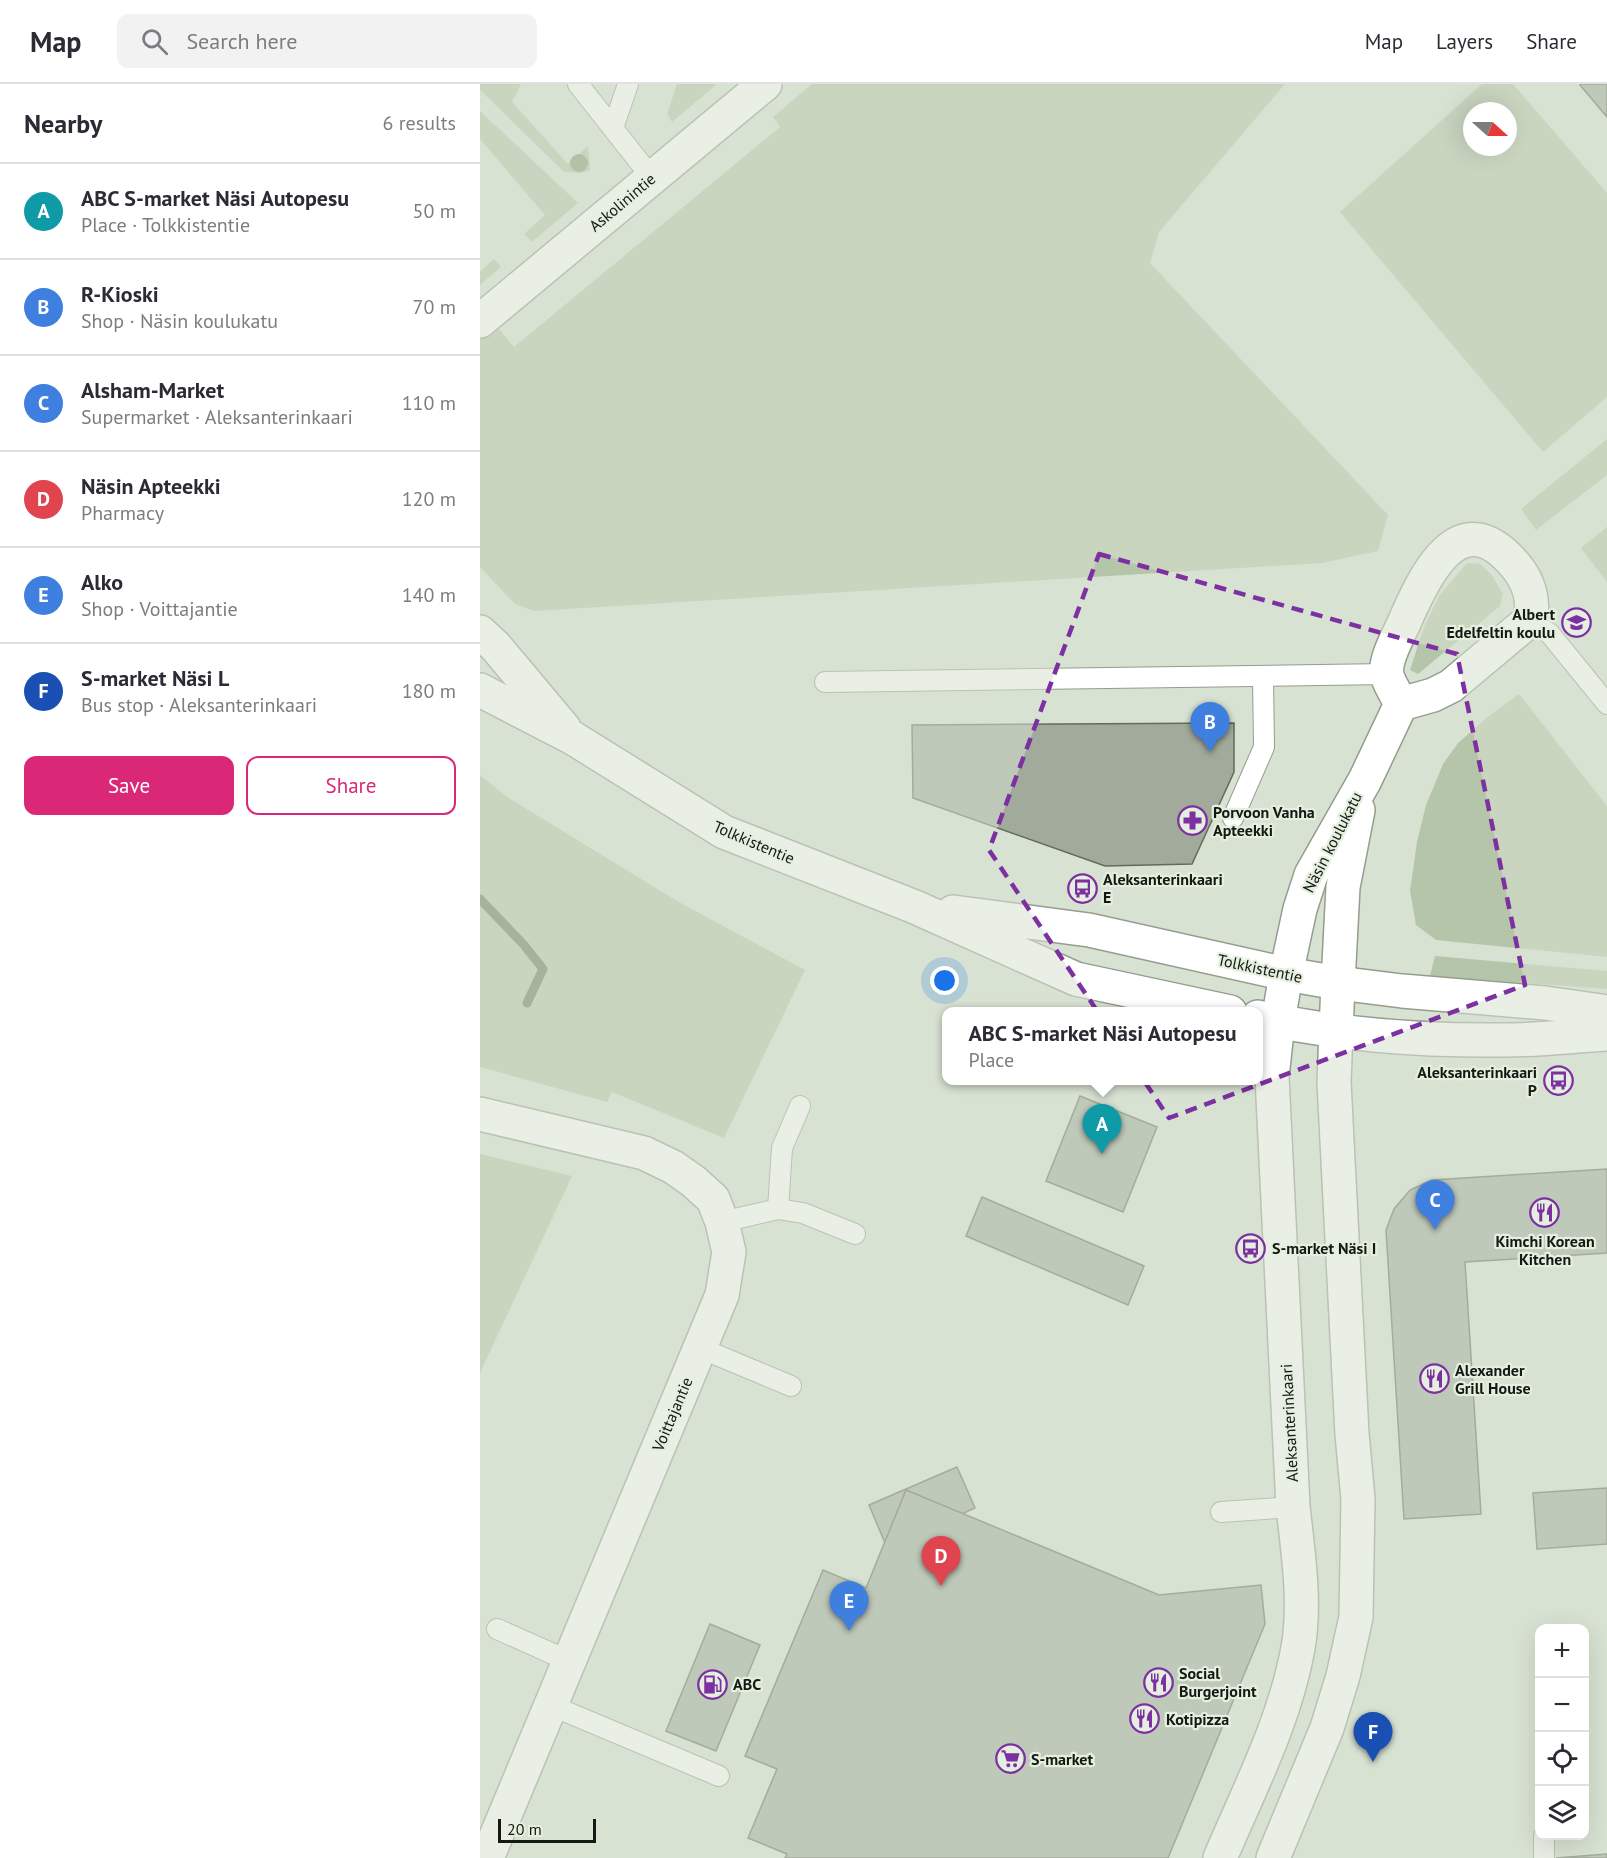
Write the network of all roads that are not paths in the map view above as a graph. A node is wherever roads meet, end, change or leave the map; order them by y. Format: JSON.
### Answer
{"nodes":[{"id":1,"x":578,"y":84,"type":"edge"},
{"id":2,"x":628,"y":84,"type":"edge"},
{"id":3,"x":765,"y":84,"type":"edge"},
{"id":4,"x":613,"y":128,"type":"junction"},
{"id":5,"x":652,"y":178,"type":"junction"},
{"id":6,"x":480,"y":321,"type":"edge"},
{"id":7,"x":1530,"y":620,"type":"junction"},
{"id":8,"x":480,"y":632,"type":"edge"},
{"id":9,"x":1387,"y":674,"type":"junction"},
{"id":10,"x":1263,"y":676,"type":"junction"},
{"id":11,"x":825,"y":682,"type":"dead end"},
{"id":12,"x":480,"y":690,"type":"edge"},
{"id":13,"x":1401,"y":704,"type":"junction"},
{"id":14,"x":1607,"y":704,"type":"edge"},
{"id":15,"x":573,"y":738,"type":"junction"},
{"id":16,"x":1365,"y":780,"type":"junction"},
{"id":17,"x":1233,"y":818,"type":"dead end"},
{"id":18,"x":915,"y":907,"type":"junction"},
{"id":19,"x":1286,"y":974,"type":"junction"},
{"id":20,"x":1338,"y":983,"type":"junction"},
{"id":21,"x":1211,"y":1007,"type":"edge"},
{"id":22,"x":1607,"y":1012,"type":"edge"},
{"id":23,"x":1268,"y":1020,"type":"edge"},
{"id":24,"x":1335,"y":1031,"type":"junction"},
{"id":25,"x":1607,"y":1034,"type":"edge"},
{"id":26,"x":800,"y":1106,"type":"dead end"},
{"id":27,"x":480,"y":1114,"type":"edge"},
{"id":28,"x":778,"y":1209,"type":"junction"},
{"id":29,"x":722,"y":1222,"type":"junction"},
{"id":30,"x":855,"y":1234,"type":"dead end"},
{"id":31,"x":700,"y":1348,"type":"junction"},
{"id":32,"x":791,"y":1386,"type":"dead end"},
{"id":33,"x":1293,"y":1507,"type":"junction"},
{"id":34,"x":1221,"y":1512,"type":"dead end"},
{"id":35,"x":497,"y":1629,"type":"dead end"},
{"id":36,"x":569,"y":1661,"type":"junction"},
{"id":37,"x":550,"y":1705,"type":"junction"},
{"id":38,"x":720,"y":1776,"type":"dead end"},
{"id":39,"x":1544,"y":1840,"type":"edge"},
{"id":40,"x":487,"y":1858,"type":"edge"},
{"id":41,"x":1220,"y":1858,"type":"edge"},
{"id":42,"x":1273,"y":1858,"type":"edge"},
{"id":43,"x":1544,"y":1858,"type":"edge"}],
"edges":[{"from":1,"to":4,"type":"lane"},
{"from":2,"to":4,"type":"lane"},
{"from":3,"to":5,"type":"street","name":"Askolinintie"},
{"from":4,"to":5,"type":"lane"},
{"from":5,"to":6,"type":"street","name":"Askolinintie"},
{"from":7,"to":9,"type":"street"},
{"from":7,"to":13,"type":"street"},
{"from":7,"to":14,"type":"lane"},
{"from":8,"to":15,"type":"street","name":"Tolkkistentie"},
{"from":9,"to":10,"type":"lane"},
{"from":9,"to":13,"type":"street"},
{"from":10,"to":11,"type":"lane"},
{"from":10,"to":17,"type":"lane"},
{"from":12,"to":15,"type":"street","name":"Tolkkistentie"},
{"from":13,"to":16,"type":"street","name":"Näsin koulukatu"},
{"from":15,"to":18,"type":"street","name":"Tolkkistentie"},
{"from":16,"to":19,"type":"street","name":"Näsin koulukatu"},
{"from":16,"to":20,"type":"street","name":"Näsin koulukatu"},
{"from":18,"to":19,"type":"street","name":"Tolkkistentie"},
{"from":18,"to":21,"type":"street","name":"Tolkkistentie"},
{"from":19,"to":20,"type":"street","name":"Tolkkistentie"},
{"from":19,"to":23,"type":"street","name":"Aleksanterinkaari"},
{"from":20,"to":22,"type":"street","name":"Tolkkistentie"},
{"from":20,"to":24,"type":"street"},
{"from":23,"to":24,"type":"street"},
{"from":23,"to":33,"type":"street","name":"Aleksanterinkaari"},
{"from":24,"to":25,"type":"street"},
{"from":24,"to":42,"type":"street"},
{"from":26,"to":28,"type":"lane"},
{"from":27,"to":29,"type":"street","name":"Voittajantie"},
{"from":28,"to":29,"type":"lane"},
{"from":28,"to":30,"type":"lane"},
{"from":29,"to":31,"type":"street","name":"Voittajantie"},
{"from":31,"to":32,"type":"lane"},
{"from":31,"to":36,"type":"street","name":"Voittajantie"},
{"from":33,"to":34,"type":"lane"},
{"from":33,"to":41,"type":"street","name":"Aleksanterinkaari"},
{"from":35,"to":36,"type":"lane"},
{"from":36,"to":37,"type":"street","name":"Voittajantie"},
{"from":37,"to":38,"type":"lane"},
{"from":37,"to":40,"type":"street","name":"Voittajantie"},
{"from":39,"to":43,"type":"lane"}]}
